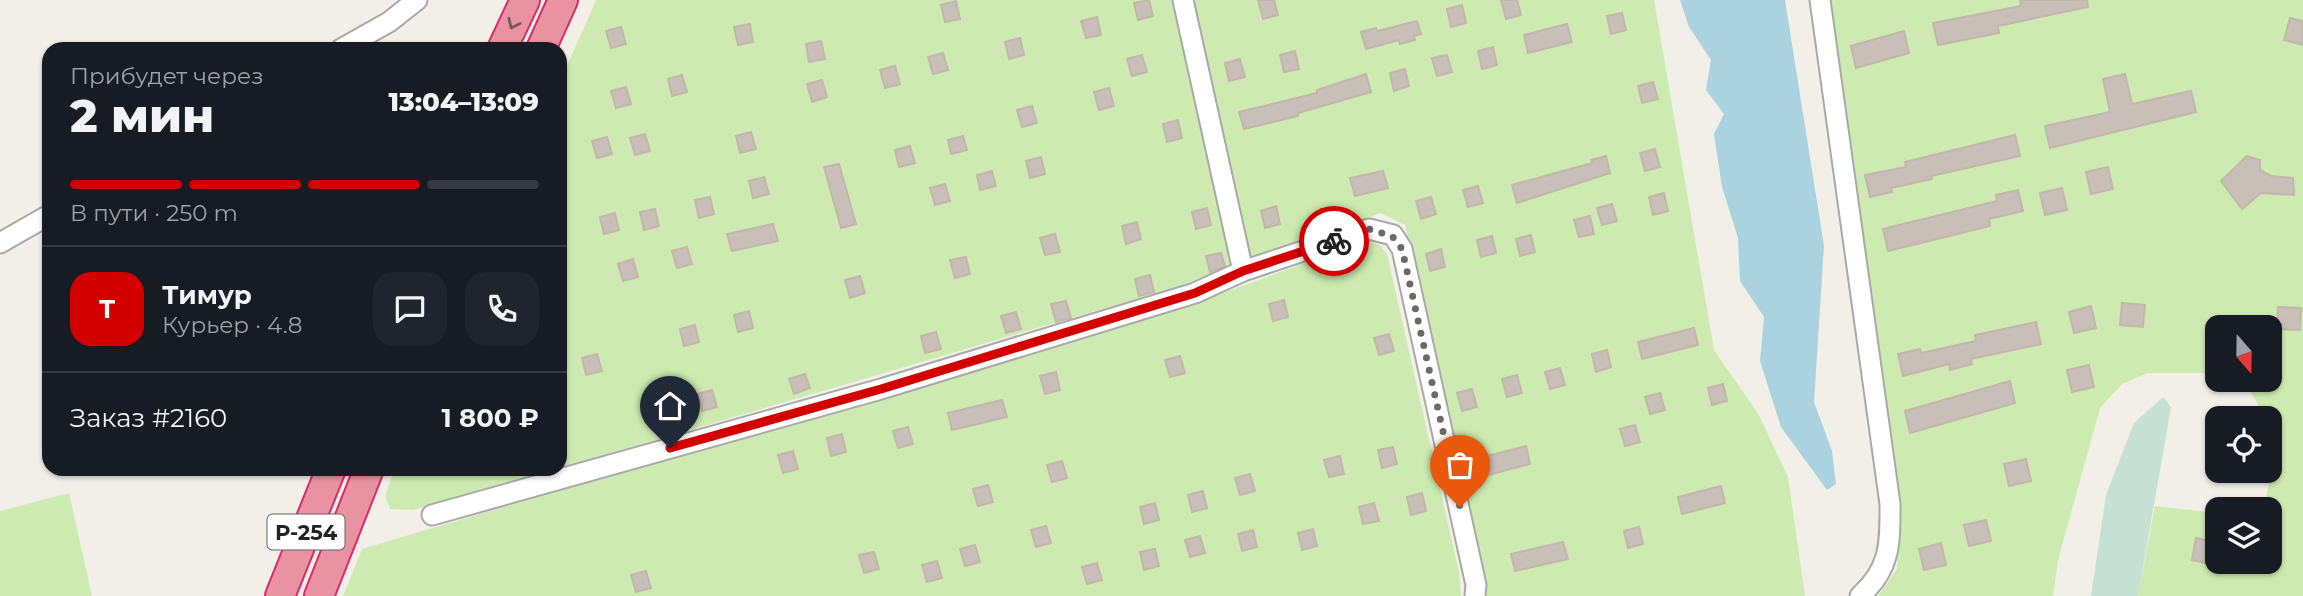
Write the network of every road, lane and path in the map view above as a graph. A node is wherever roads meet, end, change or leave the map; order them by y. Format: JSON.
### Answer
{"nodes":[{"id":1,"x":417,"y":0,"type":"edge"},
{"id":2,"x":524,"y":0,"type":"edge"},
{"id":3,"x":562,"y":0,"type":"edge"},
{"id":4,"x":1183,"y":0,"type":"edge"},
{"id":5,"x":1820,"y":0,"type":"edge"},
{"id":6,"x":353,"y":42,"type":"edge"},
{"id":7,"x":505,"y":42,"type":"edge"},
{"id":8,"x":544,"y":42,"type":"edge"},
{"id":9,"x":42,"y":219,"type":"edge"},
{"id":10,"x":0,"y":243,"type":"edge"},
{"id":11,"x":1243,"y":271,"type":"junction"},
{"id":12,"x":328,"y":476,"type":"edge"},
{"id":13,"x":366,"y":476,"type":"edge"},
{"id":14,"x":432,"y":515,"type":"dead end"},
{"id":15,"x":280,"y":596,"type":"edge"},
{"id":16,"x":319,"y":596,"type":"edge"},
{"id":17,"x":1475,"y":596,"type":"edge"},
{"id":18,"x":1860,"y":596,"type":"edge"}],
"edges":[{"from":1,"to":6,"type":"street"},
{"from":2,"to":7,"type":"highway","one_way":true},
{"from":3,"to":8,"type":"highway"},
{"from":4,"to":11,"type":"street"},
{"from":5,"to":18,"type":"street"},
{"from":9,"to":10,"type":"street"},
{"from":11,"to":14,"type":"street"},
{"from":11,"to":17,"type":"street"},
{"from":12,"to":15,"type":"highway","number":"Р-254"},
{"from":13,"to":16,"type":"highway","number":"Р-254"}]}
